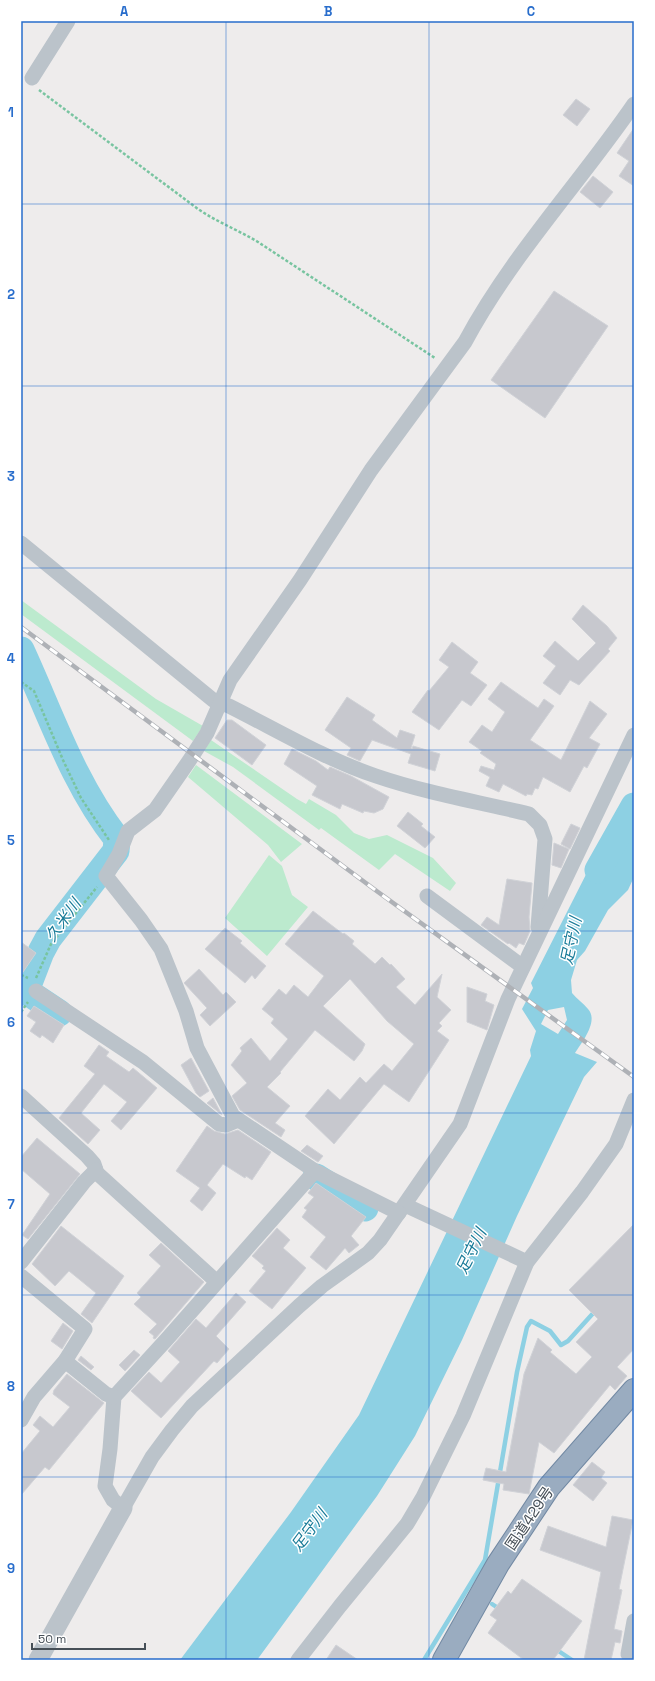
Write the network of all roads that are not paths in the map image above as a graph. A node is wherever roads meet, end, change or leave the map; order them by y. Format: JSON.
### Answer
{"nodes":[{"id":1,"x":68,"y":21,"type":"edge"},
{"id":2,"x":32,"y":78,"type":"road end"},
{"id":3,"x":634,"y":104,"type":"edge"},
{"id":4,"x":21,"y":543,"type":"edge"},
{"id":5,"x":220,"y":703,"type":"junction"},
{"id":6,"x":634,"y":735,"type":"edge"},
{"id":7,"x":427,"y":896,"type":"dead end"},
{"id":8,"x":538,"y":935,"type":"junction"},
{"id":9,"x":523,"y":967,"type":"junction"},
{"id":10,"x":33,"y":994,"type":"road end"},
{"id":11,"x":21,"y":1096,"type":"edge"},
{"id":12,"x":634,"y":1100,"type":"edge"},
{"id":13,"x":238,"y":1120,"type":"junction"},
{"id":14,"x":96,"y":1170,"type":"junction"},
{"id":15,"x":315,"y":1171,"type":"junction"},
{"id":16,"x":402,"y":1209,"type":"junction"},
{"id":17,"x":524,"y":1261,"type":"junction"},
{"id":18,"x":21,"y":1262,"type":"edge"},
{"id":19,"x":21,"y":1276,"type":"edge"},
{"id":20,"x":217,"y":1282,"type":"junction"},
{"id":21,"x":65,"y":1361,"type":"junction"},
{"id":22,"x":634,"y":1391,"type":"edge"},
{"id":23,"x":114,"y":1397,"type":"junction"},
{"id":24,"x":21,"y":1420,"type":"edge"},
{"id":25,"x":123,"y":1508,"type":"junction"},
{"id":26,"x":634,"y":1620,"type":"edge"},
{"id":27,"x":628,"y":1654,"type":"dead end"},
{"id":28,"x":38,"y":1660,"type":"edge"},
{"id":29,"x":298,"y":1660,"type":"edge"},
{"id":30,"x":444,"y":1660,"type":"edge"}],
"edges":[{"from":1,"to":2,"type":"street"},
{"from":3,"to":5,"type":"street"},
{"from":4,"to":5,"type":"street"},
{"from":5,"to":8,"type":"street"},
{"from":5,"to":13,"type":"street"},
{"from":6,"to":8,"type":"street"},
{"from":7,"to":9,"type":"street"},
{"from":8,"to":9,"type":"street"},
{"from":9,"to":16,"type":"street"},
{"from":10,"to":13,"type":"street"},
{"from":11,"to":14,"type":"street"},
{"from":12,"to":17,"type":"street"},
{"from":13,"to":15,"type":"street"},
{"from":14,"to":18,"type":"street"},
{"from":14,"to":20,"type":"street"},
{"from":15,"to":16,"type":"street"},
{"from":15,"to":20,"type":"street"},
{"from":16,"to":17,"type":"street"},
{"from":16,"to":25,"type":"street"},
{"from":17,"to":29,"type":"street"},
{"from":19,"to":21,"type":"street"},
{"from":20,"to":23,"type":"street"},
{"from":21,"to":23,"type":"street"},
{"from":21,"to":24,"type":"street"},
{"from":22,"to":30,"type":"highway","name":"国道429号"},
{"from":23,"to":25,"type":"street"},
{"from":25,"to":28,"type":"street"},
{"from":26,"to":27,"type":"street"}]}
